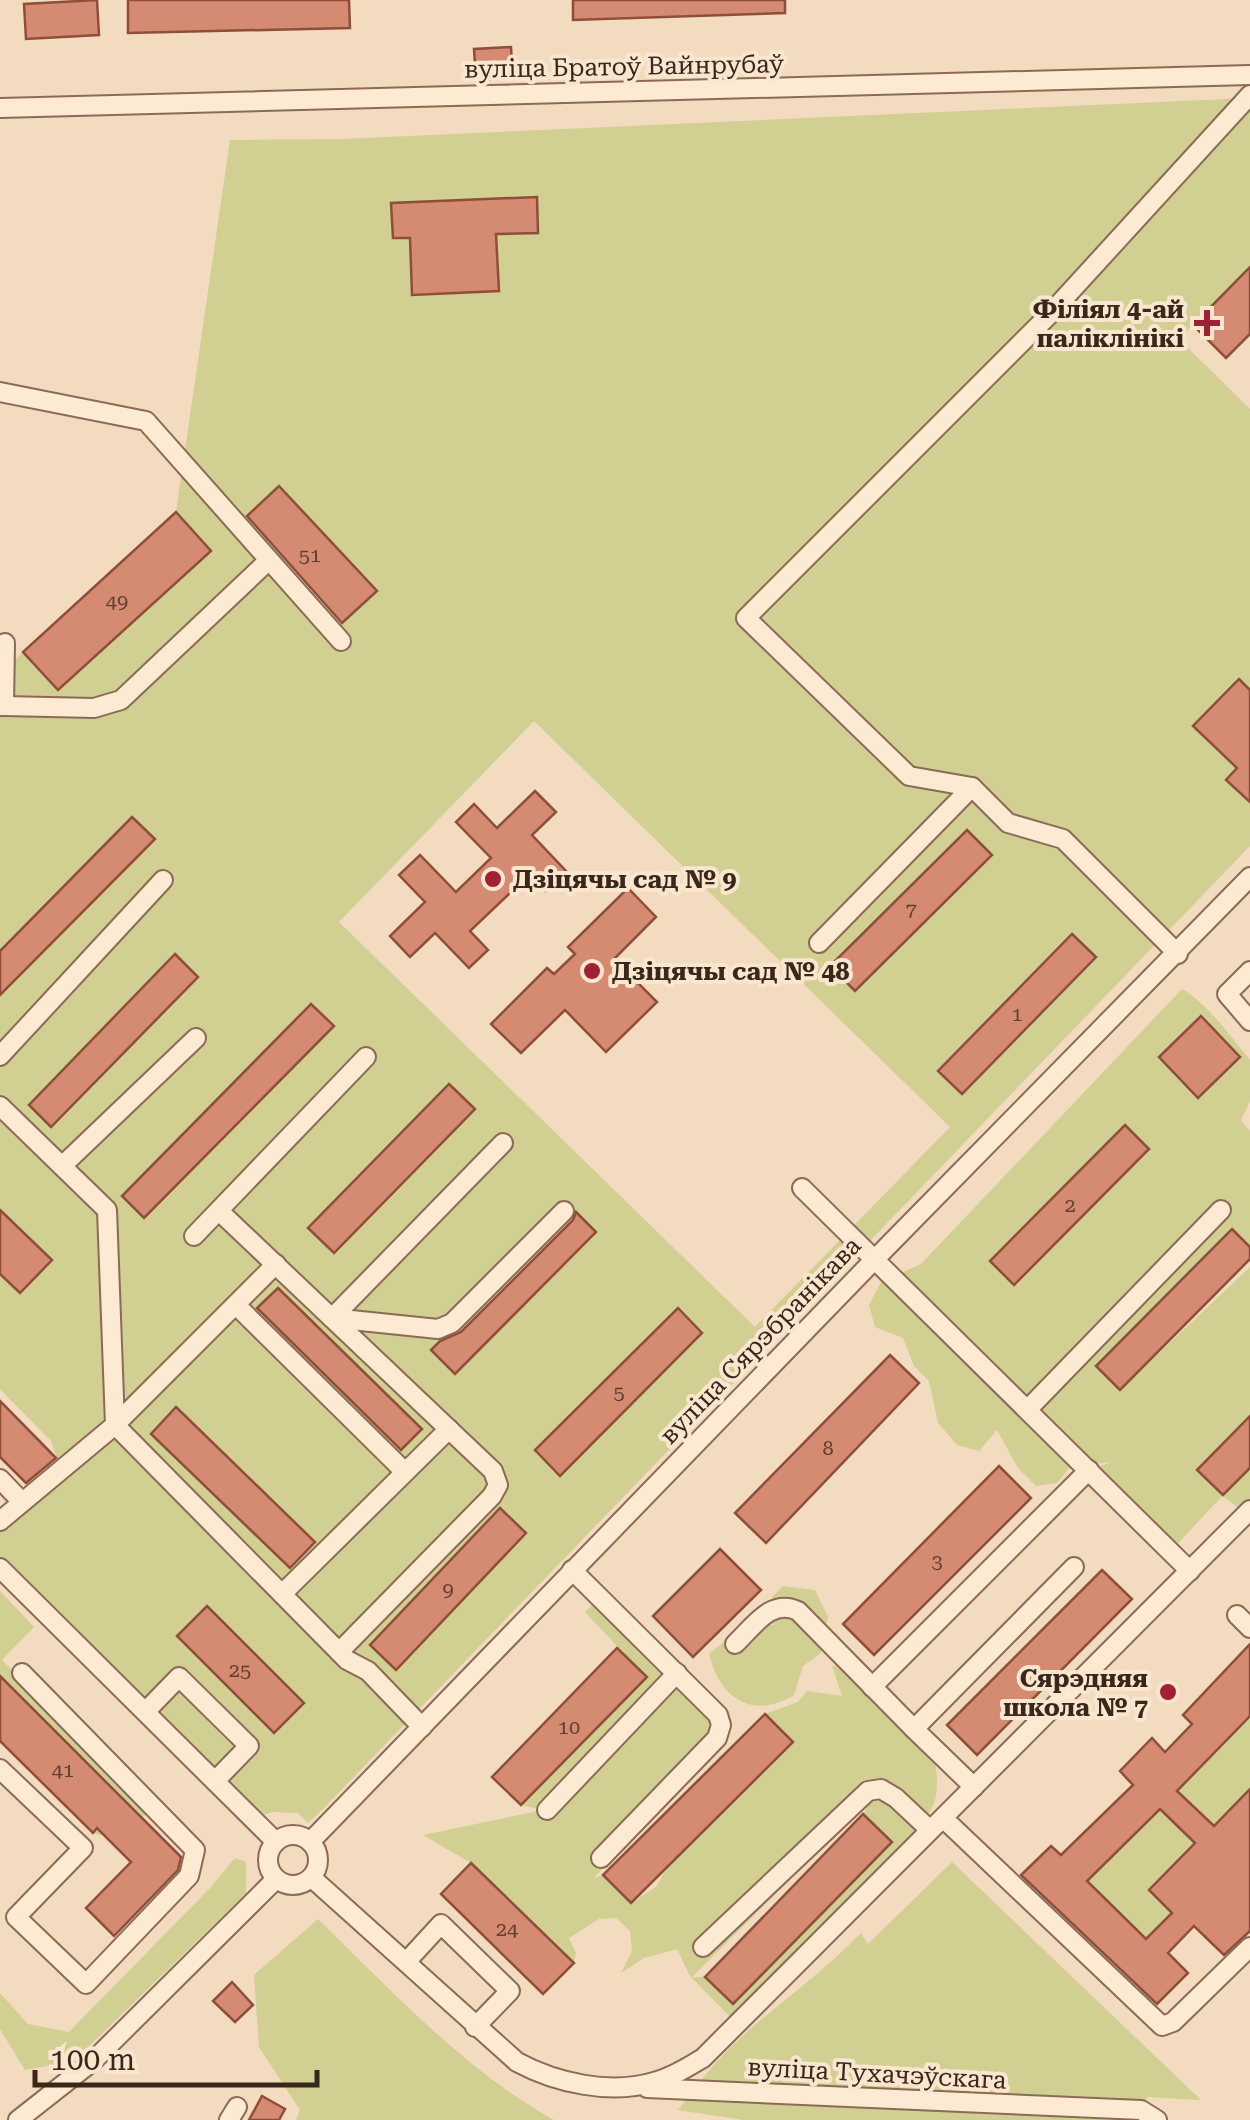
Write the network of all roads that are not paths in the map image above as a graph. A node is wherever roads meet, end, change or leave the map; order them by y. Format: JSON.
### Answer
{"nodes":[{"id":1,"x":1250,"y":75,"type":"edge"},
{"id":2,"x":1250,"y":95,"type":"edge"},
{"id":3,"x":0,"y":108,"type":"edge"},
{"id":4,"x":0,"y":392,"type":"edge"},
{"id":5,"x":269,"y":560,"type":"junction"},
{"id":6,"x":341,"y":640,"type":"dead end"},
{"id":7,"x":4,"y":644,"type":"dead end"},
{"id":8,"x":2,"y":706,"type":"edge"},
{"id":9,"x":972,"y":787,"type":"junction"},
{"id":10,"x":1250,"y":878,"type":"edge"},
{"id":11,"x":163,"y":880,"type":"dead end"},
{"id":12,"x":819,"y":943,"type":"dead end"},
{"id":13,"x":1178,"y":954,"type":"junction"},
{"id":14,"x":1250,"y":971,"type":"edge"},
{"id":15,"x":1250,"y":1021,"type":"edge"},
{"id":16,"x":196,"y":1038,"type":"dead end"},
{"id":17,"x":0,"y":1056,"type":"edge"},
{"id":18,"x":366,"y":1057,"type":"dead end"},
{"id":19,"x":0,"y":1106,"type":"edge"},
{"id":20,"x":504,"y":1143,"type":"dead end"},
{"id":21,"x":62,"y":1166,"type":"junction"},
{"id":22,"x":802,"y":1188,"type":"dead end"},
{"id":23,"x":219,"y":1210,"type":"junction"},
{"id":24,"x":1220,"y":1210,"type":"dead end"},
{"id":25,"x":564,"y":1211,"type":"dead end"},
{"id":26,"x":194,"y":1236,"type":"dead end"},
{"id":27,"x":875,"y":1258,"type":"junction"},
{"id":28,"x":276,"y":1264,"type":"junction"},
{"id":29,"x":236,"y":1304,"type":"junction"},
{"id":30,"x":332,"y":1318,"type":"junction"},
{"id":31,"x":1028,"y":1409,"type":"junction"},
{"id":32,"x":115,"y":1425,"type":"junction"},
{"id":33,"x":449,"y":1429,"type":"junction"},
{"id":34,"x":1089,"y":1470,"type":"junction"},
{"id":35,"x":405,"y":1472,"type":"junction"},
{"id":36,"x":0,"y":1478,"type":"edge"},
{"id":37,"x":22,"y":1502,"type":"junction"},
{"id":38,"x":1250,"y":1510,"type":"edge"},
{"id":39,"x":0,"y":1521,"type":"edge"},
{"id":40,"x":1074,"y":1567,"type":"dead end"},
{"id":41,"x":0,"y":1568,"type":"edge"},
{"id":42,"x":572,"y":1570,"type":"junction"},
{"id":43,"x":1190,"y":1570,"type":"junction"},
{"id":44,"x":282,"y":1594,"type":"junction"},
{"id":45,"x":735,"y":1644,"type":"dead end"},
{"id":46,"x":339,"y":1652,"type":"junction"},
{"id":47,"x":22,"y":1672,"type":"dead end"},
{"id":48,"x":676,"y":1673,"type":"junction"},
{"id":49,"x":872,"y":1688,"type":"junction"},
{"id":50,"x":146,"y":1711,"type":"junction"},
{"id":51,"x":422,"y":1727,"type":"junction"},
{"id":52,"x":914,"y":1728,"type":"junction"},
{"id":53,"x":0,"y":1769,"type":"edge"},
{"id":54,"x":215,"y":1781,"type":"junction"},
{"id":55,"x":974,"y":1787,"type":"junction"},
{"id":56,"x":547,"y":1810,"type":"dead end"},
{"id":57,"x":937,"y":1824,"type":"junction"},
{"id":58,"x":276,"y":1842,"type":"junction"},
{"id":59,"x":310,"y":1842,"type":"junction"},
{"id":60,"x":601,"y":1858,"type":"dead end"},
{"id":61,"x":312,"y":1878,"type":"junction"},
{"id":62,"x":276,"y":1879,"type":"junction"},
{"id":63,"x":703,"y":1947,"type":"dead end"},
{"id":64,"x":1250,"y":1947,"type":"edge"},
{"id":65,"x":407,"y":1961,"type":"junction"},
{"id":66,"x":475,"y":2027,"type":"junction"},
{"id":67,"x":592,"y":2085,"type":"junction"},
{"id":68,"x":18,"y":2120,"type":"edge"},
{"id":69,"x":1157,"y":2120,"type":"edge"}],
"edges":[{"from":1,"to":3,"type":"street","name":"вуліца Братоў Вайнрубаў"},
{"from":2,"to":9,"type":"street"},
{"from":4,"to":5,"type":"street"},
{"from":5,"to":6,"type":"street"},
{"from":5,"to":8,"type":"street"},
{"from":7,"to":8,"type":"street"},
{"from":9,"to":12,"type":"street"},
{"from":9,"to":13,"type":"street"},
{"from":10,"to":13,"type":"street","name":"вуліца Сярэбранікава"},
{"from":11,"to":17,"type":"street"},
{"from":13,"to":27,"type":"street","name":"вуліца Сярэбранікава"},
{"from":14,"to":15,"type":"street"},
{"from":16,"to":21,"type":"street"},
{"from":18,"to":23,"type":"street"},
{"from":19,"to":21,"type":"street"},
{"from":20,"to":30,"type":"street"},
{"from":21,"to":32,"type":"street"},
{"from":22,"to":27,"type":"street"},
{"from":23,"to":26,"type":"street"},
{"from":23,"to":28,"type":"street"},
{"from":24,"to":31,"type":"street"},
{"from":25,"to":30,"type":"street"},
{"from":27,"to":31,"type":"street"},
{"from":27,"to":42,"type":"street","name":"вуліца Сярэбранікава"},
{"from":28,"to":29,"type":"street"},
{"from":28,"to":30,"type":"street"},
{"from":29,"to":32,"type":"street"},
{"from":29,"to":35,"type":"street"},
{"from":30,"to":33,"type":"street"},
{"from":31,"to":34,"type":"street"},
{"from":32,"to":37,"type":"street"},
{"from":32,"to":44,"type":"street"},
{"from":33,"to":35,"type":"street"},
{"from":33,"to":46,"type":"street"},
{"from":34,"to":43,"type":"street"},
{"from":34,"to":49,"type":"street"},
{"from":35,"to":44,"type":"street"},
{"from":36,"to":37,"type":"street"},
{"from":37,"to":39,"type":"street"},
{"from":38,"to":43,"type":"street"},
{"from":40,"to":52,"type":"street"},
{"from":41,"to":50,"type":"street"},
{"from":42,"to":48,"type":"street"},
{"from":42,"to":51,"type":"street","name":"вуліца Сярэбранікава"},
{"from":43,"to":55,"type":"street"},
{"from":44,"to":46,"type":"street"},
{"from":45,"to":49,"type":"street"},
{"from":46,"to":51,"type":"street"},
{"from":47,"to":53,"type":"street"},
{"from":48,"to":56,"type":"street"},
{"from":48,"to":60,"type":"street"},
{"from":49,"to":52,"type":"street"},
{"from":50,"to":54,"type":"street"},
{"from":50,"to":54,"type":"street"},
{"from":51,"to":59,"type":"street","name":"вуліца Сярэбранікава"},
{"from":52,"to":55,"type":"street"},
{"from":54,"to":58,"type":"street"},
{"from":55,"to":57,"type":"street"},
{"from":57,"to":63,"type":"street"},
{"from":57,"to":64,"type":"street"},
{"from":57,"to":67,"type":"street"},
{"from":58,"to":59,"type":"street"},
{"from":58,"to":62,"type":"street"},
{"from":59,"to":61,"type":"street"},
{"from":61,"to":62,"type":"street"},
{"from":61,"to":65,"type":"street"},
{"from":62,"to":68,"type":"street"},
{"from":65,"to":66,"type":"street"},
{"from":65,"to":66,"type":"street"},
{"from":66,"to":67,"type":"street"},
{"from":67,"to":69,"type":"street","name":"вуліца Тухачэўскага"}]}
